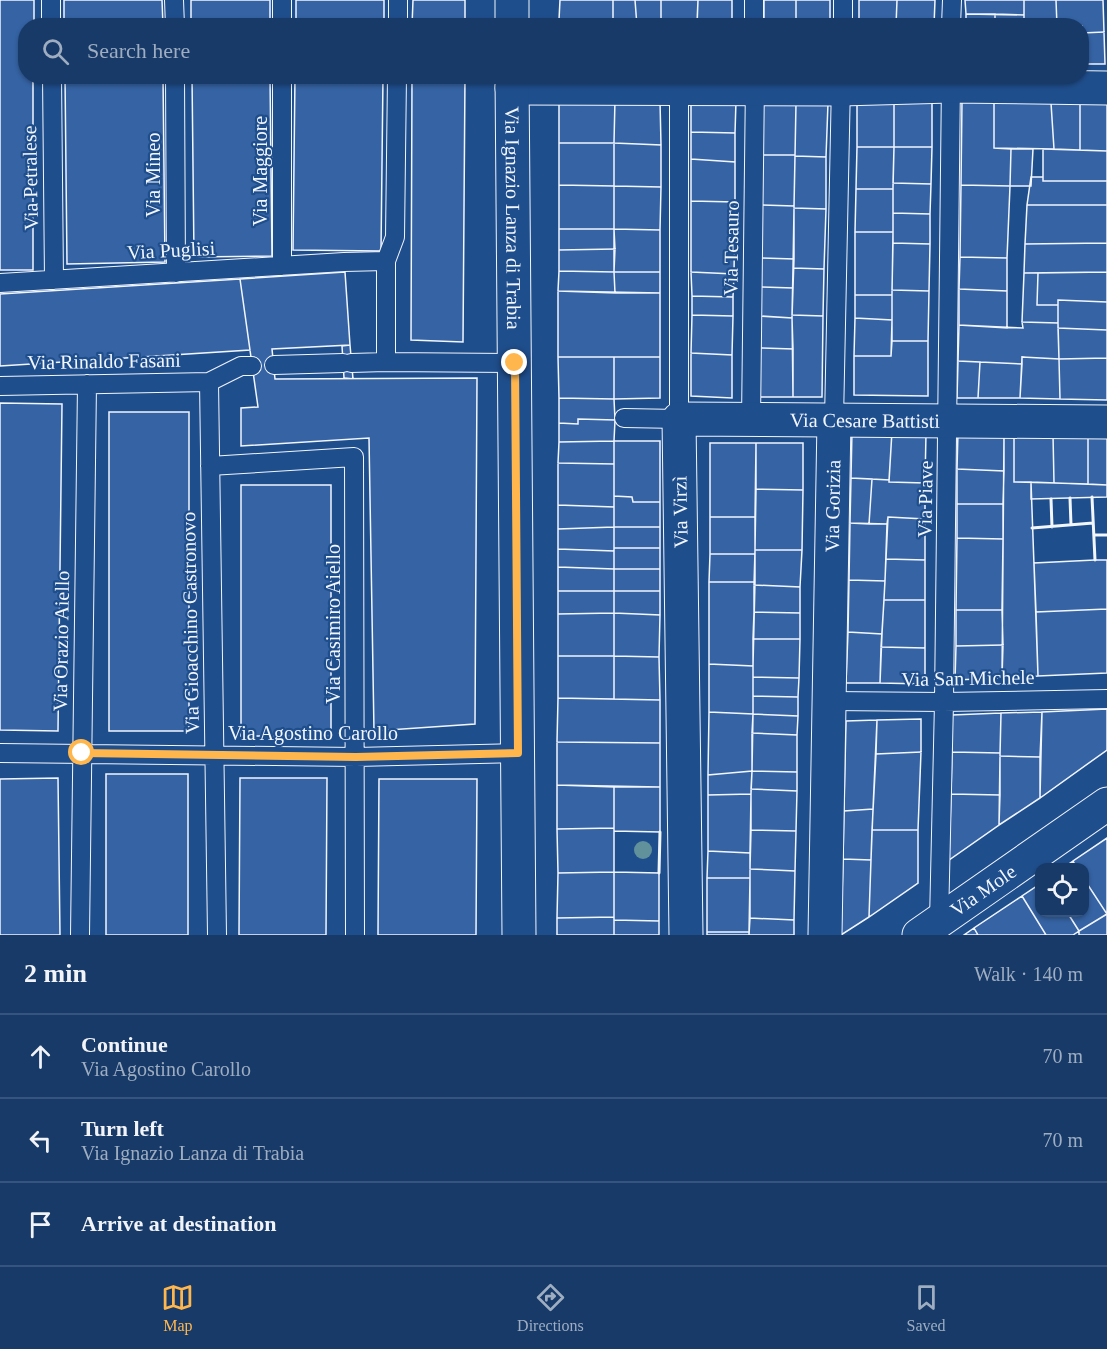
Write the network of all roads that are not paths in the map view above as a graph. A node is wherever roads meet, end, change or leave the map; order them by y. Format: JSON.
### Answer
{"nodes":[{"id":1,"x":51,"y":0,"type":"edge"},
{"id":2,"x":174,"y":0,"type":"edge"},
{"id":3,"x":282,"y":0,"type":"edge"},
{"id":4,"x":398,"y":0,"type":"edge"},
{"id":5,"x":512,"y":0,"type":"edge"},
{"id":6,"x":754,"y":0,"type":"edge"},
{"id":7,"x":843,"y":0,"type":"edge"},
{"id":8,"x":952,"y":0,"type":"edge"},
{"id":9,"x":51,"y":18,"type":"edge"},
{"id":10,"x":174,"y":18,"type":"edge"},
{"id":11,"x":282,"y":18,"type":"edge"},
{"id":12,"x":398,"y":18,"type":"edge"},
{"id":13,"x":512,"y":18,"type":"edge"},
{"id":14,"x":754,"y":18,"type":"edge"},
{"id":15,"x":843,"y":18,"type":"edge"},
{"id":16,"x":951,"y":18,"type":"edge"},
{"id":17,"x":52,"y":84,"type":"edge"},
{"id":18,"x":175,"y":84,"type":"edge"},
{"id":19,"x":282,"y":84,"type":"edge"},
{"id":20,"x":397,"y":84,"type":"edge"},
{"id":21,"x":512,"y":84,"type":"edge"},
{"id":22,"x":560,"y":84,"type":"edge"},
{"id":23,"x":742,"y":84,"type":"edge"},
{"id":24,"x":755,"y":84,"type":"edge"},
{"id":25,"x":841,"y":84,"type":"edge"},
{"id":26,"x":951,"y":84,"type":"edge"},
{"id":27,"x":1018,"y":84,"type":"edge"},
{"id":28,"x":1107,"y":88,"type":"edge"},
{"id":29,"x":679,"y":89,"type":"junction"},
{"id":30,"x":386,"y":261,"type":"junction"},
{"id":31,"x":282,"y":266,"type":"junction"},
{"id":32,"x":176,"y":273,"type":"junction"},
{"id":33,"x":54,"y":280,"type":"junction"},
{"id":34,"x":0,"y":283,"type":"edge"},
{"id":35,"x":386,"y":362,"type":"junction"},
{"id":36,"x":515,"y":363,"type":"junction"},
{"id":37,"x":274,"y":365,"type":"dead end"},
{"id":38,"x":252,"y":366,"type":"dead end"},
{"id":39,"x":209,"y":382,"type":"junction"},
{"id":40,"x":87,"y":384,"type":"junction"},
{"id":41,"x":0,"y":386,"type":"edge"},
{"id":42,"x":624,"y":418,"type":"dead end"},
{"id":43,"x":679,"y":419,"type":"junction"},
{"id":44,"x":834,"y":420,"type":"junction"},
{"id":45,"x":948,"y":420,"type":"junction"},
{"id":46,"x":751,"y":421,"type":"junction"},
{"id":47,"x":1107,"y":422,"type":"edge"},
{"id":48,"x":210,"y":466,"type":"junction"},
{"id":49,"x":1107,"y":699,"type":"edge"},
{"id":50,"x":829,"y":701,"type":"junction"},
{"id":51,"x":944,"y":702,"type":"junction"},
{"id":52,"x":0,"y":753,"type":"edge"},
{"id":53,"x":82,"y":753,"type":"junction"},
{"id":54,"x":518,"y":753,"type":"junction"},
{"id":55,"x":215,"y":755,"type":"junction"},
{"id":56,"x":356,"y":757,"type":"junction"},
{"id":57,"x":1107,"y":804,"type":"edge"},
{"id":58,"x":932,"y":930,"type":"edge"},
{"id":59,"x":80,"y":935,"type":"edge"},
{"id":60,"x":217,"y":935,"type":"edge"},
{"id":61,"x":355,"y":935,"type":"edge"},
{"id":62,"x":519,"y":935,"type":"edge"},
{"id":63,"x":686,"y":935,"type":"edge"},
{"id":64,"x":825,"y":935,"type":"edge"}],
"edges":[{"from":1,"to":9,"type":"lane"},
{"from":2,"to":10,"type":"lane"},
{"from":3,"to":11,"type":"lane"},
{"from":4,"to":12,"type":"lane"},
{"from":5,"to":13,"type":"street"},
{"from":6,"to":14,"type":"lane"},
{"from":7,"to":15,"type":"lane"},
{"from":8,"to":16,"type":"lane"},
{"from":17,"to":33,"type":"lane","name":"Via Petralese"},
{"from":18,"to":32,"type":"lane","name":"Via Mineo"},
{"from":19,"to":31,"type":"lane","name":"Via Maggiore"},
{"from":20,"to":30,"type":"lane"},
{"from":21,"to":36,"type":"street","name":"Via Ignazio Lanza di Trabia"},
{"from":22,"to":29,"type":"street"},
{"from":23,"to":29,"type":"street"},
{"from":24,"to":46,"type":"lane","name":"Via Tesauro"},
{"from":25,"to":44,"type":"lane","name":"Via Gorizia"},
{"from":26,"to":45,"type":"lane","name":"Via Piave"},
{"from":27,"to":28,"type":"street"},
{"from":29,"to":43,"type":"lane","name":"Via Virzì"},
{"from":30,"to":31,"type":"lane","name":"Via Puglisi"},
{"from":30,"to":35,"type":"lane"},
{"from":31,"to":32,"type":"lane","name":"Via Puglisi"},
{"from":32,"to":33,"type":"lane","name":"Via Puglisi"},
{"from":33,"to":34,"type":"lane","name":"Via Puglisi"},
{"from":35,"to":36,"type":"lane"},
{"from":35,"to":37,"type":"lane"},
{"from":36,"to":54,"type":"street","name":"Via Ignazio Lanza di Trabia"},
{"from":38,"to":39,"type":"lane"},
{"from":39,"to":40,"type":"lane","name":"Via Rinaldo Fasani"},
{"from":39,"to":48,"type":"lane","name":"Via Gioacchino Castronovo"},
{"from":40,"to":41,"type":"lane","name":"Via Rinaldo Fasani"},
{"from":40,"to":53,"type":"lane","name":"Via Orazio Aiello"},
{"from":42,"to":43,"type":"lane","name":"Via Cesare Battisti"},
{"from":43,"to":46,"type":"street","name":"Via Cesare Battisti"},
{"from":43,"to":63,"type":"street","name":"Via Virzì"},
{"from":44,"to":45,"type":"street","name":"Via Cesare Battisti"},
{"from":44,"to":46,"type":"street","name":"Via Cesare Battisti"},
{"from":44,"to":50,"type":"street","name":"Via Gorizia"},
{"from":45,"to":47,"type":"street","name":"Via Cesare Battisti"},
{"from":45,"to":51,"type":"lane","name":"Via Piave"},
{"from":48,"to":55,"type":"lane","name":"Via Gioacchino Castronovo"},
{"from":48,"to":56,"type":"lane","name":"Via Casimiro Aiello"},
{"from":49,"to":51,"type":"lane","name":"Via San Michele"},
{"from":50,"to":51,"type":"lane","name":"Via San Michele"},
{"from":50,"to":64,"type":"street","name":"Via Gorizia"},
{"from":51,"to":58,"type":"lane","name":"Via Piave"},
{"from":52,"to":53,"type":"lane","name":"Via Agostino Carollo"},
{"from":53,"to":55,"type":"lane","name":"Via Agostino Carollo"},
{"from":53,"to":59,"type":"lane","name":"Via Orazio Aiello"},
{"from":54,"to":56,"type":"lane","name":"Via Agostino Carollo"},
{"from":54,"to":62,"type":"street","name":"Via Ignazio Lanza di Trabia"},
{"from":55,"to":56,"type":"lane","name":"Via Agostino Carollo"},
{"from":55,"to":60,"type":"lane","name":"Via Gioacchino Castronovo"},
{"from":56,"to":61,"type":"lane","name":"Via Casimiro Aiello"},
{"from":57,"to":58,"type":"street","name":"Via Mole"}]}
